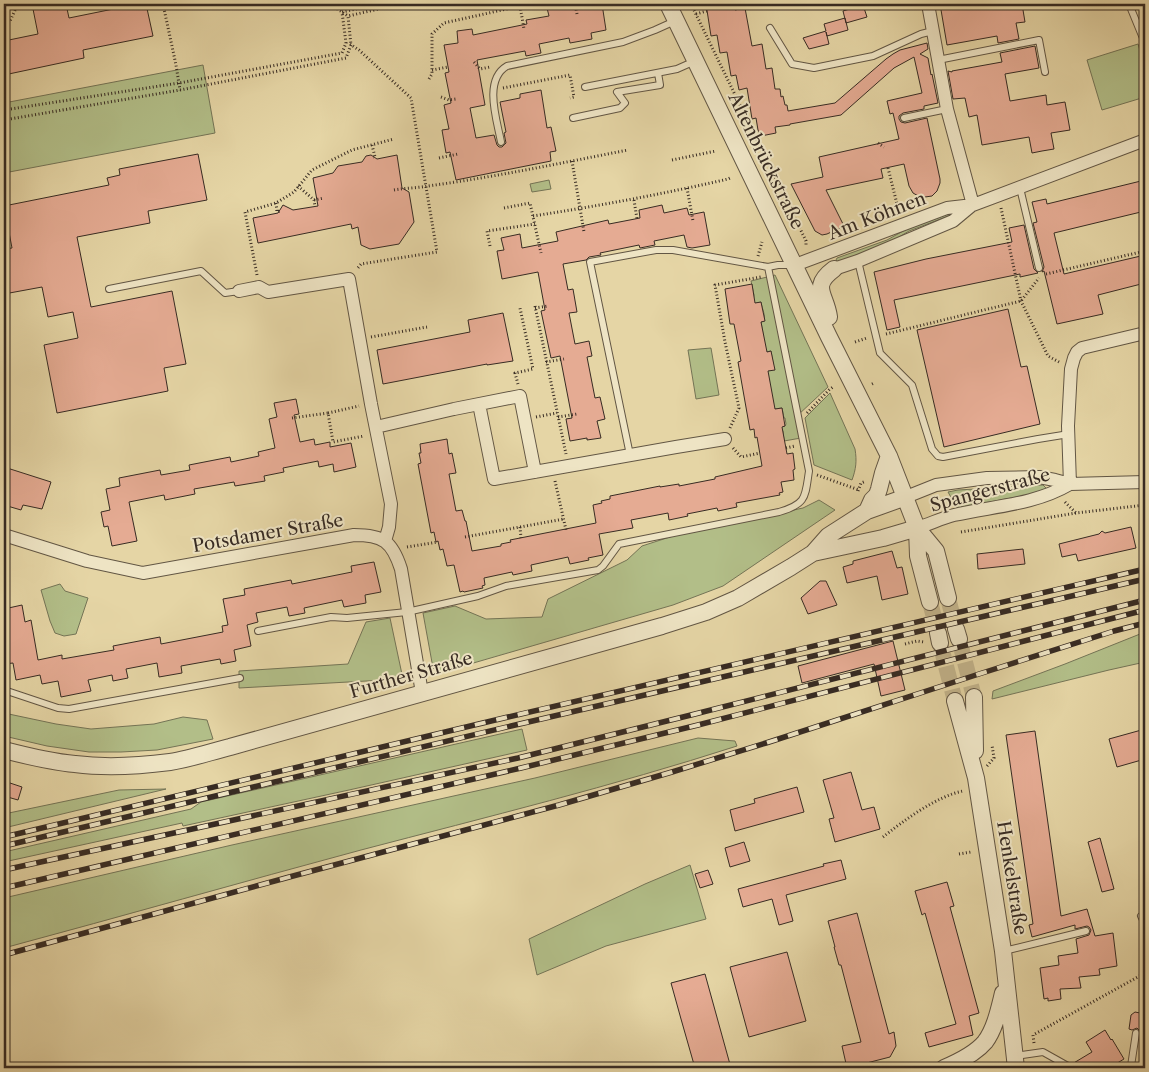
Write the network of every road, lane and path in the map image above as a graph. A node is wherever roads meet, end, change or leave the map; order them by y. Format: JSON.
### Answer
{"nodes":[{"id":1,"x":17,"y":4,"type":"edge"},
{"id":2,"x":163,"y":4,"type":"edge"},
{"id":3,"x":333,"y":4,"type":"edge"},
{"id":4,"x":378,"y":4,"type":"edge"},
{"id":5,"x":400,"y":4,"type":"edge"},
{"id":6,"x":529,"y":4,"type":"edge"},
{"id":7,"x":578,"y":4,"type":"edge"},
{"id":8,"x":668,"y":4,"type":"edge"},
{"id":9,"x":691,"y":4,"type":"edge"},
{"id":10,"x":739,"y":4,"type":"edge"},
{"id":11,"x":928,"y":4,"type":"edge"},
{"id":12,"x":1129,"y":4,"type":"edge"},
{"id":13,"x":520,"y":6,"type":"junction"},
{"id":14,"x":734,"y":6,"type":"dead end"},
{"id":15,"x":707,"y":11,"type":"dead end"},
{"id":16,"x":342,"y":12,"type":"junction"},
{"id":17,"x":576,"y":14,"type":"dead end"},
{"id":18,"x":696,"y":14,"type":"junction"},
{"id":19,"x":348,"y":16,"type":"junction"},
{"id":20,"x":676,"y":21,"type":"junction"},
{"id":21,"x":4,"y":23,"type":"edge"},
{"id":22,"x":770,"y":28,"type":"dead end"},
{"id":23,"x":524,"y":29,"type":"dead end"},
{"id":24,"x":933,"y":31,"type":"junction"},
{"id":25,"x":346,"y":44,"type":"junction"},
{"id":26,"x":1145,"y":44,"type":"edge"},
{"id":27,"x":352,"y":45,"type":"junction"},
{"id":28,"x":938,"y":60,"type":"junction"},
{"id":29,"x":695,"y":61,"type":"junction"},
{"id":30,"x":474,"y":62,"type":"dead end"},
{"id":31,"x":448,"y":67,"type":"dead end"},
{"id":32,"x":432,"y":70,"type":"junction"},
{"id":33,"x":1045,"y":72,"type":"dead end"},
{"id":34,"x":658,"y":73,"type":"junction"},
{"id":35,"x":429,"y":79,"type":"dead end"},
{"id":36,"x":179,"y":83,"type":"junction"},
{"id":37,"x":494,"y":84,"type":"junction"},
{"id":38,"x":585,"y":87,"type":"dead end"},
{"id":39,"x":180,"y":90,"type":"junction"},
{"id":40,"x":441,"y":97,"type":"dead end"},
{"id":41,"x":570,"y":98,"type":"dead end"},
{"id":42,"x":456,"y":99,"type":"dead end"},
{"id":43,"x":947,"y":108,"type":"junction"},
{"id":44,"x":4,"y":110,"type":"edge"},
{"id":45,"x":573,"y":118,"type":"dead end"},
{"id":46,"x":904,"y":118,"type":"dead end"},
{"id":47,"x":4,"y":120,"type":"edge"},
{"id":48,"x":394,"y":139,"type":"dead end"},
{"id":49,"x":1145,"y":140,"type":"edge"},
{"id":50,"x":501,"y":142,"type":"dead end"},
{"id":51,"x":878,"y":142,"type":"dead end"},
{"id":52,"x":372,"y":145,"type":"junction"},
{"id":53,"x":884,"y":147,"type":"dead end"},
{"id":54,"x":628,"y":150,"type":"dead end"},
{"id":55,"x":716,"y":151,"type":"dead end"},
{"id":56,"x":458,"y":154,"type":"dead end"},
{"id":57,"x":373,"y":158,"type":"dead end"},
{"id":58,"x":439,"y":158,"type":"dead end"},
{"id":59,"x":672,"y":160,"type":"dead end"},
{"id":60,"x":572,"y":161,"type":"junction"},
{"id":61,"x":888,"y":168,"type":"dead end"},
{"id":62,"x":732,"y":177,"type":"dead end"},
{"id":63,"x":298,"y":186,"type":"junction"},
{"id":64,"x":426,"y":186,"type":"junction"},
{"id":65,"x":687,"y":188,"type":"junction"},
{"id":66,"x":1020,"y":188,"type":"junction"},
{"id":67,"x":394,"y":190,"type":"dead end"},
{"id":68,"x":999,"y":196,"type":"junction"},
{"id":69,"x":324,"y":198,"type":"dead end"},
{"id":70,"x":634,"y":199,"type":"junction"},
{"id":71,"x":314,"y":200,"type":"junction"},
{"id":72,"x":276,"y":203,"type":"junction"},
{"id":73,"x":973,"y":205,"type":"junction"},
{"id":74,"x":315,"y":206,"type":"dead end"},
{"id":75,"x":504,"y":208,"type":"dead end"},
{"id":76,"x":580,"y":209,"type":"junction"},
{"id":77,"x":280,"y":211,"type":"dead end"},
{"id":78,"x":533,"y":216,"type":"junction"},
{"id":79,"x":900,"y":217,"type":"dead end"},
{"id":80,"x":637,"y":219,"type":"dead end"},
{"id":81,"x":693,"y":220,"type":"dead end"},
{"id":82,"x":507,"y":223,"type":"dead end"},
{"id":83,"x":535,"y":224,"type":"junction"},
{"id":84,"x":508,"y":228,"type":"junction"},
{"id":85,"x":584,"y":232,"type":"dead end"},
{"id":86,"x":806,"y":241,"type":"dead end"},
{"id":87,"x":490,"y":246,"type":"dead end"},
{"id":88,"x":1145,"y":251,"type":"edge"},
{"id":89,"x":541,"y":253,"type":"dead end"},
{"id":90,"x":858,"y":261,"type":"junction"},
{"id":91,"x":794,"y":265,"type":"junction"},
{"id":92,"x":768,"y":266,"type":"junction"},
{"id":93,"x":1040,"y":268,"type":"dead end"},
{"id":94,"x":834,"y":269,"type":"joint"},
{"id":95,"x":770,"y":275,"type":"junction"},
{"id":96,"x":349,"y":280,"type":"junction"},
{"id":97,"x":259,"y":287,"type":"junction"},
{"id":98,"x":109,"y":289,"type":"dead end"},
{"id":99,"x":239,"y":291,"type":"joint"},
{"id":100,"x":1022,"y":301,"type":"junction"},
{"id":101,"x":548,"y":306,"type":"dead end"},
{"id":102,"x":520,"y":308,"type":"dead end"},
{"id":103,"x":427,"y":327,"type":"dead end"},
{"id":104,"x":1145,"y":332,"type":"edge"},
{"id":105,"x":829,"y":336,"type":"junction"},
{"id":106,"x":877,"y":336,"type":"junction"},
{"id":107,"x":360,"y":339,"type":"junction"},
{"id":108,"x":855,"y":342,"type":"dead end"},
{"id":109,"x":564,"y":359,"type":"dead end"},
{"id":110,"x":546,"y":362,"type":"junction"},
{"id":111,"x":1071,"y":369,"type":"junction"},
{"id":112,"x":833,"y":387,"type":"dead end"},
{"id":113,"x":520,"y":396,"type":"junction"},
{"id":114,"x":371,"y":404,"type":"junction"},
{"id":115,"x":479,"y":404,"type":"junction"},
{"id":116,"x":328,"y":413,"type":"junction"},
{"id":117,"x":550,"y":414,"type":"dead end"},
{"id":118,"x":577,"y":414,"type":"dead end"},
{"id":119,"x":558,"y":415,"type":"junction"},
{"id":120,"x":292,"y":418,"type":"dead end"},
{"id":121,"x":799,"y":421,"type":"junction"},
{"id":122,"x":376,"y":430,"type":"junction"},
{"id":123,"x":1068,"y":434,"type":"junction"},
{"id":124,"x":726,"y":439,"type":"junction"},
{"id":125,"x":760,"y":453,"type":"dead end"},
{"id":126,"x":630,"y":455,"type":"junction"},
{"id":127,"x":889,"y":456,"type":"junction"},
{"id":128,"x":568,"y":466,"type":"junction"},
{"id":129,"x":552,"y":468,"type":"junction"},
{"id":130,"x":535,"y":472,"type":"junction"},
{"id":131,"x":823,"y":477,"type":"dead end"},
{"id":132,"x":1145,"y":482,"type":"edge"},
{"id":133,"x":1070,"y":484,"type":"junction"},
{"id":134,"x":859,"y":490,"type":"dead end"},
{"id":135,"x":906,"y":497,"type":"junction"},
{"id":136,"x":1145,"y":505,"type":"edge"},
{"id":137,"x":867,"y":511,"type":"junction"},
{"id":138,"x":564,"y":519,"type":"junction"},
{"id":139,"x":520,"y":527,"type":"junction"},
{"id":140,"x":918,"y":528,"type":"junction"},
{"id":141,"x":566,"y":530,"type":"dead end"},
{"id":142,"x":961,"y":532,"type":"dead end"},
{"id":143,"x":4,"y":535,"type":"edge"},
{"id":144,"x":465,"y":536,"type":"dead end"},
{"id":145,"x":521,"y":538,"type":"dead end"},
{"id":146,"x":438,"y":542,"type":"dead end"},
{"id":147,"x":390,"y":545,"type":"junction"},
{"id":148,"x":813,"y":553,"type":"junction"},
{"id":149,"x":948,"y":598,"type":"tunnel mouth"},
{"id":150,"x":930,"y":602,"type":"tunnel mouth"},
{"id":151,"x":407,"y":612,"type":"junction"},
{"id":152,"x":926,"y":619,"type":"dead end"},
{"id":153,"x":922,"y":620,"type":"dead end"},
{"id":154,"x":258,"y":632,"type":"dead end"},
{"id":155,"x":921,"y":642,"type":"dead end"},
{"id":156,"x":905,"y":644,"type":"dead end"},
{"id":157,"x":240,"y":678,"type":"dead end"},
{"id":158,"x":4,"y":690,"type":"edge"},
{"id":159,"x":422,"y":693,"type":"junction"},
{"id":160,"x":974,"y":697,"type":"tunnel mouth"},
{"id":161,"x":955,"y":701,"type":"tunnel mouth"},
{"id":162,"x":4,"y":750,"type":"edge"},
{"id":163,"x":976,"y":778,"type":"junction"},
{"id":164,"x":960,"y":792,"type":"dead end"},
{"id":165,"x":883,"y":837,"type":"dead end"},
{"id":166,"x":971,"y":852,"type":"dead end"},
{"id":167,"x":958,"y":854,"type":"dead end"},
{"id":168,"x":1141,"y":916,"type":"dead end"},
{"id":169,"x":1145,"y":924,"type":"edge"},
{"id":170,"x":1086,"y":931,"type":"dead end"},
{"id":171,"x":1003,"y":951,"type":"junction"},
{"id":172,"x":1145,"y":972,"type":"edge"},
{"id":173,"x":1006,"y":984,"type":"junction"},
{"id":174,"x":1136,"y":1033,"type":"dead end"},
{"id":175,"x":1033,"y":1035,"type":"dead end"},
{"id":176,"x":1015,"y":1062,"type":"edge"},
{"id":177,"x":1068,"y":1066,"type":"dead end"},
{"id":178,"x":944,"y":1068,"type":"edge"},
{"id":179,"x":1128,"y":1068,"type":"edge"}],
"edges":[{"from":1,"to":21,"type":"path"},
{"from":2,"to":36,"type":"path"},
{"from":3,"to":16,"type":"path"},
{"from":4,"to":16,"type":"path"},
{"from":5,"to":19,"type":"path"},
{"from":6,"to":13,"type":"path"},
{"from":7,"to":17,"type":"path"},
{"from":8,"to":20,"type":"street","name":"Altenbrückstraße"},
{"from":9,"to":18,"type":"path"},
{"from":10,"to":14,"type":"path"},
{"from":11,"to":24,"type":"street"},
{"from":12,"to":26,"type":"lane"},
{"from":13,"to":23,"type":"path"},
{"from":13,"to":32,"type":"path"},
{"from":15,"to":18,"type":"path"},
{"from":16,"to":19,"type":"path"},
{"from":16,"to":25,"type":"path"},
{"from":18,"to":86,"type":"path"},
{"from":19,"to":27,"type":"path"},
{"from":20,"to":29,"type":"street","name":"Altenbrückstraße"},
{"from":20,"to":37,"type":"lane"},
{"from":22,"to":24,"type":"lane"},
{"from":24,"to":28,"type":"street"},
{"from":25,"to":27,"type":"path"},
{"from":25,"to":36,"type":"path"},
{"from":27,"to":39,"type":"path"},
{"from":27,"to":64,"type":"path"},
{"from":28,"to":33,"type":"lane"},
{"from":28,"to":43,"type":"street"},
{"from":29,"to":34,"type":"lane"},
{"from":29,"to":91,"type":"street","name":"Altenbrückstraße"},
{"from":30,"to":37,"type":"path"},
{"from":31,"to":32,"type":"path"},
{"from":32,"to":35,"type":"path"},
{"from":34,"to":38,"type":"lane"},
{"from":34,"to":45,"type":"lane"},
{"from":36,"to":39,"type":"path"},
{"from":36,"to":44,"type":"path"},
{"from":37,"to":41,"type":"path"},
{"from":37,"to":50,"type":"lane"},
{"from":39,"to":47,"type":"path"},
{"from":40,"to":42,"type":"path"},
{"from":43,"to":46,"type":"lane"},
{"from":43,"to":73,"type":"street"},
{"from":48,"to":52,"type":"path"},
{"from":49,"to":66,"type":"street","name":"Am Köhnen"},
{"from":51,"to":53,"type":"path"},
{"from":52,"to":57,"type":"path"},
{"from":52,"to":63,"type":"path"},
{"from":54,"to":60,"type":"path"},
{"from":55,"to":59,"type":"path"},
{"from":56,"to":58,"type":"path"},
{"from":60,"to":64,"type":"path"},
{"from":60,"to":76,"type":"path"},
{"from":61,"to":79,"type":"path"},
{"from":62,"to":65,"type":"path"},
{"from":63,"to":71,"type":"path"},
{"from":63,"to":72,"type":"path"},
{"from":64,"to":67,"type":"path"},
{"from":64,"to":96,"type":"path"},
{"from":65,"to":70,"type":"path"},
{"from":65,"to":81,"type":"path"},
{"from":66,"to":68,"type":"street","name":"Am Köhnen"},
{"from":66,"to":93,"type":"lane"},
{"from":68,"to":73,"type":"street","name":"Am Köhnen"},
{"from":68,"to":100,"type":"path"},
{"from":69,"to":71,"type":"path"},
{"from":70,"to":76,"type":"path"},
{"from":70,"to":80,"type":"path"},
{"from":71,"to":74,"type":"path"},
{"from":72,"to":77,"type":"path"},
{"from":72,"to":97,"type":"path"},
{"from":73,"to":90,"type":"street","name":"Am Köhnen"},
{"from":73,"to":91,"type":"street","name":"Am Köhnen"},
{"from":75,"to":78,"type":"path"},
{"from":76,"to":78,"type":"path"},
{"from":76,"to":85,"type":"path"},
{"from":78,"to":83,"type":"path"},
{"from":82,"to":84,"type":"path"},
{"from":83,"to":84,"type":"path"},
{"from":83,"to":89,"type":"path"},
{"from":84,"to":87,"type":"path"},
{"from":88,"to":100,"type":"path"},
{"from":90,"to":94,"type":"street","name":"Am Köhnen"},
{"from":90,"to":106,"type":"lane"},
{"from":91,"to":92,"type":"lane"},
{"from":91,"to":105,"type":"street","name":"Altenbrückstraße"},
{"from":92,"to":95,"type":"lane"},
{"from":92,"to":126,"type":"lane"},
{"from":94,"to":105,"type":"street","name":"Altenbrückstraße"},
{"from":95,"to":121,"type":"lane"},
{"from":95,"to":124,"type":"path"},
{"from":96,"to":97,"type":"street"},
{"from":96,"to":107,"type":"street"},
{"from":97,"to":99,"type":"street"},
{"from":98,"to":99,"type":"lane"},
{"from":100,"to":106,"type":"path"},
{"from":100,"to":111,"type":"path"},
{"from":101,"to":110,"type":"path"},
{"from":102,"to":113,"type":"path"},
{"from":103,"to":107,"type":"path"},
{"from":104,"to":111,"type":"street","name":"Spangerstraße"},
{"from":105,"to":127,"type":"street","name":"Altenbrückstraße"},
{"from":106,"to":108,"type":"path"},
{"from":106,"to":123,"type":"lane"},
{"from":107,"to":114,"type":"street"},
{"from":109,"to":110,"type":"path"},
{"from":110,"to":119,"type":"path"},
{"from":111,"to":123,"type":"street","name":"Spangerstraße"},
{"from":112,"to":121,"type":"path"},
{"from":113,"to":115,"type":"street"},
{"from":113,"to":130,"type":"street"},
{"from":114,"to":116,"type":"path"},
{"from":114,"to":122,"type":"street"},
{"from":115,"to":122,"type":"street"},
{"from":115,"to":130,"type":"street"},
{"from":116,"to":120,"type":"path"},
{"from":116,"to":122,"type":"path"},
{"from":117,"to":119,"type":"path"},
{"from":118,"to":119,"type":"path"},
{"from":119,"to":128,"type":"path"},
{"from":121,"to":151,"type":"lane"},
{"from":122,"to":147,"type":"street"},
{"from":123,"to":133,"type":"street","name":"Spangerstraße"},
{"from":124,"to":125,"type":"path"},
{"from":124,"to":126,"type":"street"},
{"from":126,"to":128,"type":"street"},
{"from":127,"to":135,"type":"street","name":"Altenbrückstraße"},
{"from":127,"to":137,"type":"street"},
{"from":128,"to":129,"type":"street"},
{"from":129,"to":130,"type":"street"},
{"from":129,"to":138,"type":"path"},
{"from":131,"to":134,"type":"path"},
{"from":132,"to":133,"type":"street","name":"Spangerstraße"},
{"from":133,"to":135,"type":"street","name":"Spangerstraße"},
{"from":133,"to":140,"type":"street","name":"Spangerstraße"},
{"from":135,"to":137,"type":"street","name":"Further Straße"},
{"from":135,"to":140,"type":"street","name":"Altenbrückstraße"},
{"from":136,"to":142,"type":"path"},
{"from":137,"to":148,"type":"street","name":"Further Straße"},
{"from":138,"to":139,"type":"path"},
{"from":138,"to":141,"type":"path"},
{"from":139,"to":144,"type":"path"},
{"from":139,"to":145,"type":"path"},
{"from":140,"to":148,"type":"street","name":"Further Straße"},
{"from":140,"to":149,"type":"street"},
{"from":140,"to":150,"type":"street"},
{"from":143,"to":147,"type":"street","name":"Potsdamer Straße"},
{"from":146,"to":147,"type":"path"},
{"from":147,"to":151,"type":"street"},
{"from":148,"to":159,"type":"street","name":"Further Straße"},
{"from":151,"to":154,"type":"lane"},
{"from":151,"to":159,"type":"street"},
{"from":152,"to":153,"type":"path"},
{"from":155,"to":156,"type":"path"},
{"from":157,"to":158,"type":"lane"},
{"from":159,"to":162,"type":"street","name":"Further Straße"},
{"from":160,"to":163,"type":"street","name":"Henkelstraße"},
{"from":161,"to":163,"type":"street","name":"Henkelstraße"},
{"from":163,"to":171,"type":"street","name":"Henkelstraße"},
{"from":164,"to":165,"type":"path"},
{"from":166,"to":167,"type":"path"},
{"from":168,"to":169,"type":"lane"},
{"from":170,"to":171,"type":"lane"},
{"from":171,"to":173,"type":"street","name":"Henkelstraße"},
{"from":172,"to":175,"type":"path"},
{"from":173,"to":176,"type":"street","name":"Henkelstraße"},
{"from":173,"to":178,"type":"street","name":"Henkelstraße"},
{"from":174,"to":179,"type":"lane"},
{"from":176,"to":177,"type":"lane"}]}
